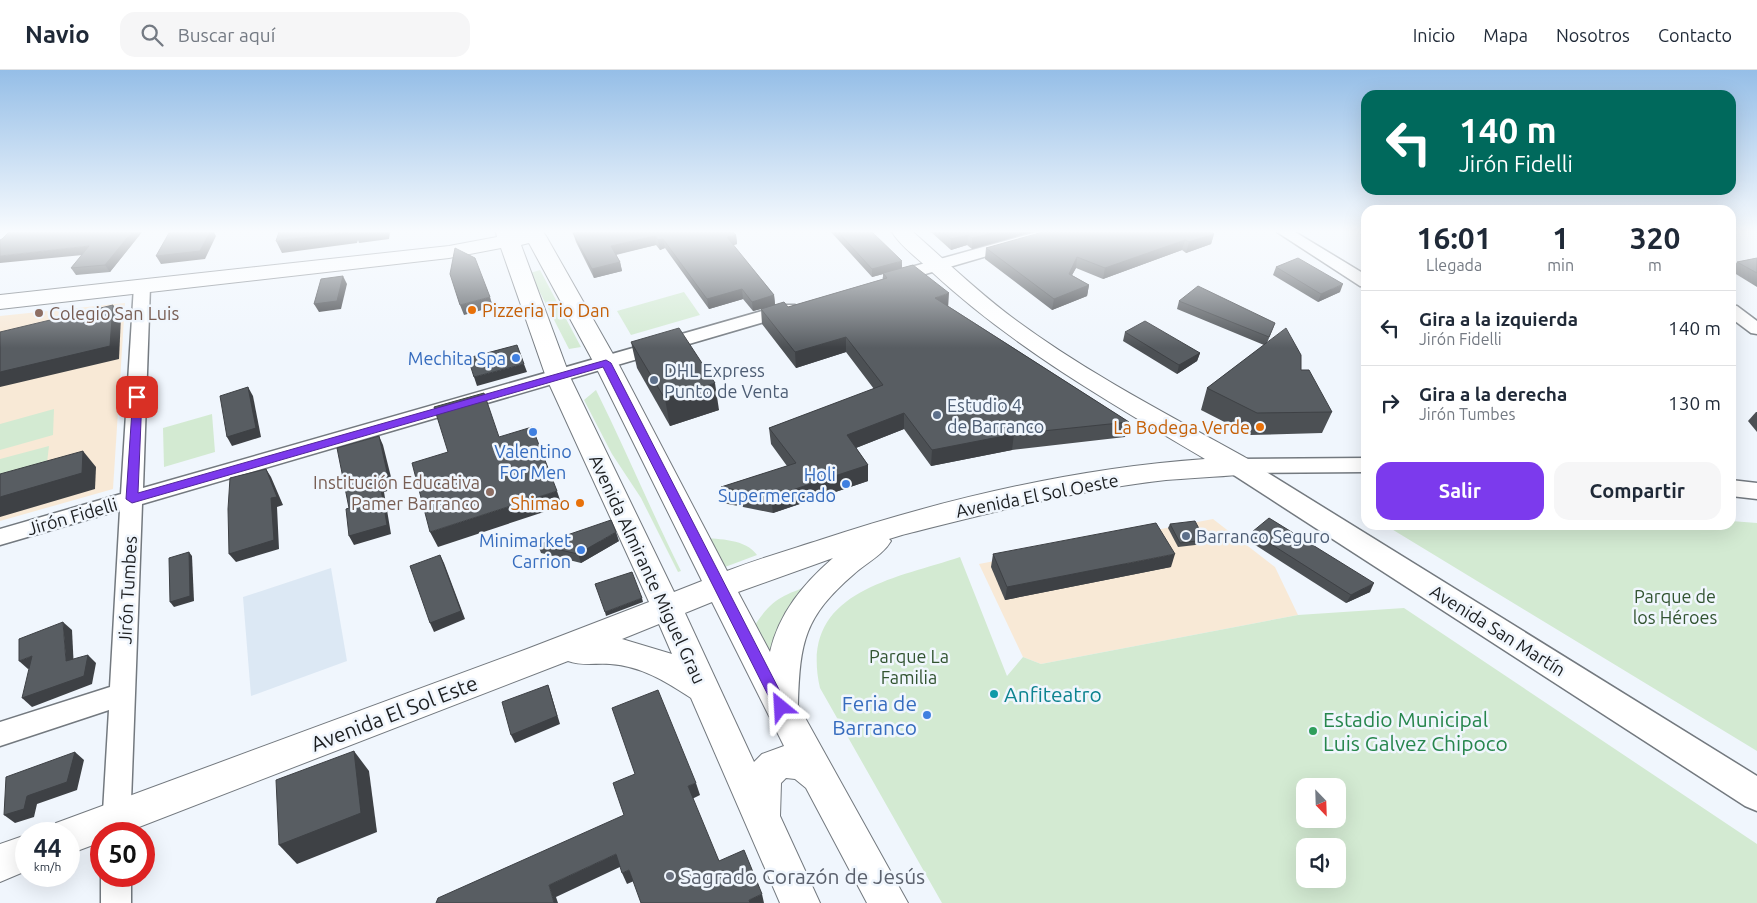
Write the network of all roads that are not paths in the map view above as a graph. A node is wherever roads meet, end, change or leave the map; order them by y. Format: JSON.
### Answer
{"nodes":[{"id":1,"x":279,"y":271,"type":"edge"},
{"id":2,"x":520,"y":271,"type":"edge"},
{"id":3,"x":562,"y":271,"type":"edge"},
{"id":4,"x":918,"y":271,"type":"edge"},
{"id":5,"x":944,"y":271,"type":"edge"},
{"id":6,"x":1348,"y":271,"type":"edge"},
{"id":7,"x":1361,"y":279,"type":"edge"},
{"id":8,"x":880,"y":282,"type":"edge"},
{"id":9,"x":142,"y":286,"type":"junction"},
{"id":10,"x":0,"y":302,"type":"edge"},
{"id":11,"x":804,"y":305,"type":"edge"},
{"id":12,"x":1736,"y":314,"type":"edge"},
{"id":13,"x":1757,"y":329,"type":"edge"},
{"id":14,"x":606,"y":363,"type":"junction"},
{"id":15,"x":558,"y":377,"type":"junction"},
{"id":16,"x":1238,"y":466,"type":"junction"},
{"id":17,"x":1361,"y":466,"type":"edge"},
{"id":18,"x":1736,"y":489,"type":"edge"},
{"id":19,"x":1757,"y":491,"type":"edge"},
{"id":20,"x":132,"y":499,"type":"junction"},
{"id":21,"x":898,"y":525,"type":"junction"},
{"id":22,"x":0,"y":537,"type":"edge"},
{"id":23,"x":719,"y":587,"type":"junction"},
{"id":24,"x":667,"y":608,"type":"junction"},
{"id":25,"x":560,"y":650,"type":"junction"},
{"id":26,"x":703,"y":688,"type":"junction"},
{"id":27,"x":121,"y":695,"type":"junction"},
{"id":28,"x":781,"y":707,"type":"junction"},
{"id":29,"x":0,"y":734,"type":"edge"},
{"id":30,"x":820,"y":778,"type":"junction"},
{"id":31,"x":1757,"y":795,"type":"edge"},
{"id":32,"x":116,"y":822,"type":"edge"},
{"id":33,"x":126,"y":822,"type":"edge"},
{"id":34,"x":766,"y":829,"type":"junction"},
{"id":35,"x":15,"y":857,"type":"edge"},
{"id":36,"x":0,"y":863,"type":"edge"},
{"id":37,"x":116,"y":887,"type":"edge"},
{"id":38,"x":116,"y":903,"type":"edge"},
{"id":39,"x":800,"y":903,"type":"edge"},
{"id":40,"x":888,"y":903,"type":"edge"}],
"edges":[{"from":1,"to":9,"type":"main road"},
{"from":2,"to":15,"type":"main road","name":"Avenida Almirante Miguel Grau"},
{"from":3,"to":14,"type":"main road"},
{"from":4,"to":8,"type":"street"},
{"from":5,"to":16,"type":"main road"},
{"from":6,"to":7,"type":"street"},
{"from":9,"to":10,"type":"main road"},
{"from":9,"to":20,"type":"street","name":"Jirón Tumbes"},
{"from":11,"to":14,"type":"street","name":"Jirón Fidelli"},
{"from":12,"to":13,"type":"street"},
{"from":14,"to":15,"type":"street","name":"Jirón Fidelli"},
{"from":14,"to":23,"type":"main road"},
{"from":15,"to":20,"type":"street","name":"Jirón Fidelli"},
{"from":15,"to":24,"type":"main road","name":"Avenida Almirante Miguel Grau"},
{"from":16,"to":17,"type":"street","name":"Avenida El Sol Oeste"},
{"from":16,"to":21,"type":"main road","name":"Avenida El Sol Oeste"},
{"from":16,"to":31,"type":"street","name":"Avenida San Martín"},
{"from":18,"to":19,"type":"street"},
{"from":20,"to":22,"type":"street","name":"Jirón Fidelli"},
{"from":20,"to":27,"type":"street","name":"Jirón Tumbes"},
{"from":21,"to":23,"type":"main road","name":"Avenida El Sol Oeste"},
{"from":21,"to":28,"type":"main road"},
{"from":23,"to":24,"type":"main road","name":"Avenida El Sol Este"},
{"from":23,"to":28,"type":"main road"},
{"from":24,"to":25,"type":"main road","name":"Avenida El Sol Este"},
{"from":24,"to":26,"type":"main road","name":"Avenida Almirante Miguel Grau"},
{"from":25,"to":26,"type":"main road"},
{"from":25,"to":33,"type":"main road","name":"Avenida El Sol Este"},
{"from":26,"to":34,"type":"main road","name":"Avenida Almirante Miguel Grau"},
{"from":27,"to":29,"type":"street"},
{"from":27,"to":32,"type":"street","name":"Jirón Tumbes"},
{"from":28,"to":30,"type":"main road"},
{"from":30,"to":34,"type":"main road"},
{"from":30,"to":40,"type":"main road"},
{"from":34,"to":39,"type":"main road","name":"Avenida Almirante Miguel Grau"},
{"from":35,"to":36,"type":"main road"},
{"from":37,"to":38,"type":"street"}]}
